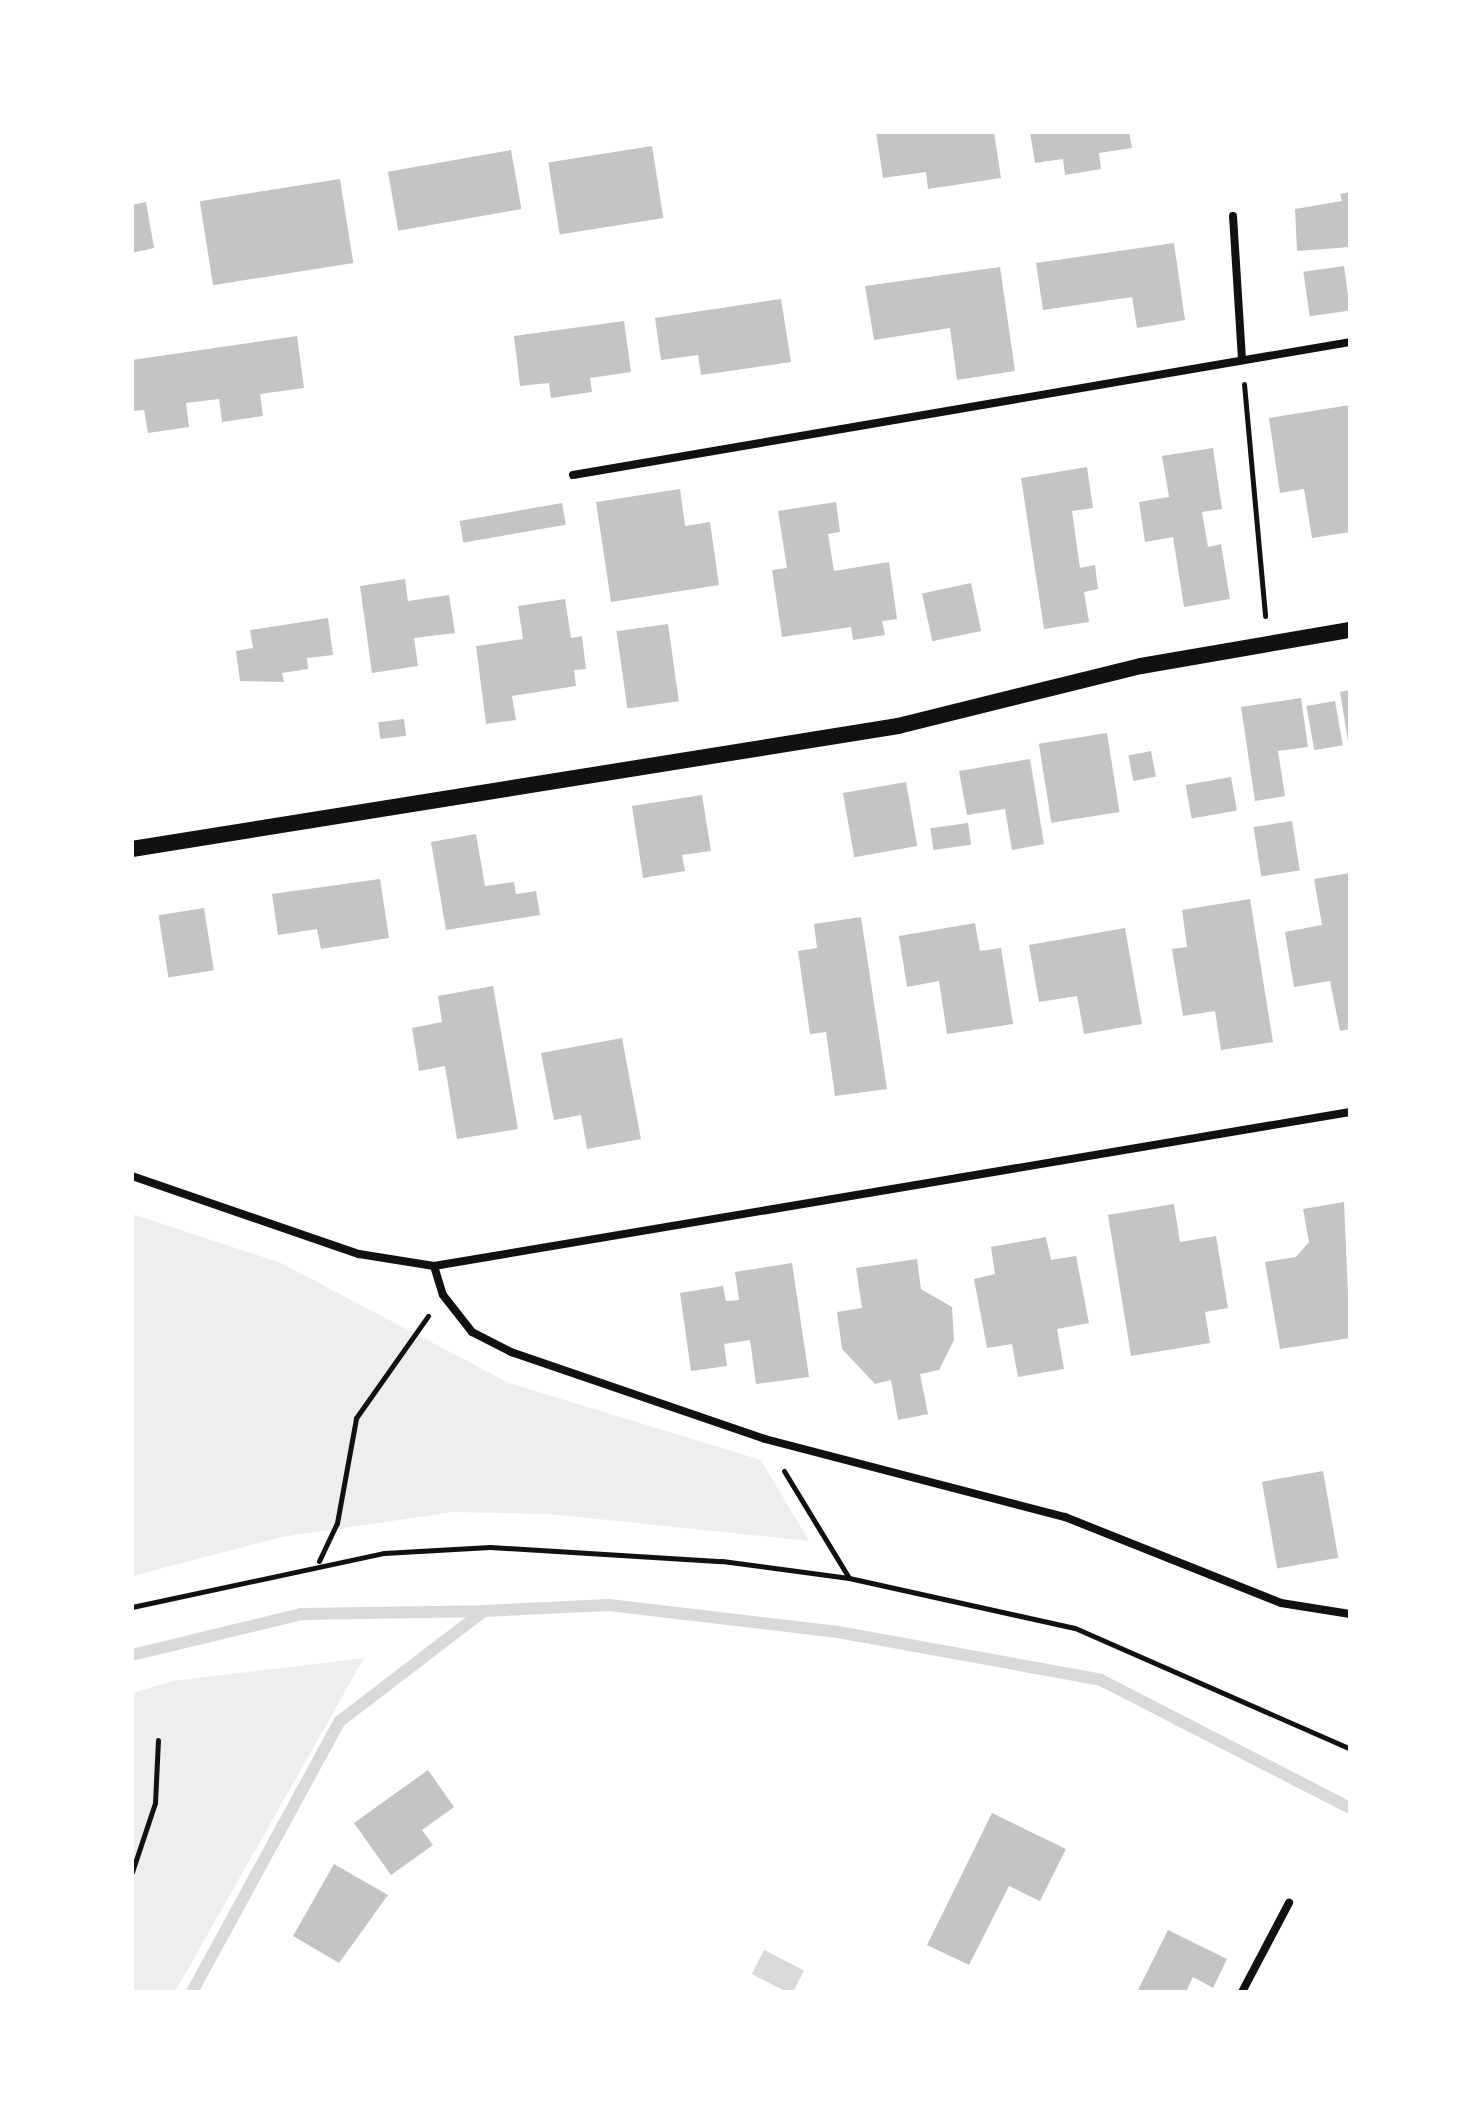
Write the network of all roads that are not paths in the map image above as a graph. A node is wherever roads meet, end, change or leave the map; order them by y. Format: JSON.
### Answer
{"nodes":[{"id":1,"x":1233,"y":216,"type":"dead end"},
{"id":2,"x":1350,"y":342,"type":"edge"},
{"id":3,"x":1242,"y":359,"type":"junction"},
{"id":4,"x":573,"y":475,"type":"dead end"},
{"id":5,"x":1350,"y":630,"type":"edge"},
{"id":6,"x":132,"y":849,"type":"edge"},
{"id":7,"x":1350,"y":1112,"type":"edge"},
{"id":8,"x":132,"y":1176,"type":"edge"},
{"id":9,"x":434,"y":1266,"type":"junction"},
{"id":10,"x":1350,"y":1614,"type":"edge"},
{"id":11,"x":1289,"y":1903,"type":"dead end"},
{"id":12,"x":1242,"y":1992,"type":"edge"}],
"edges":[{"from":1,"to":3,"type":"street"},
{"from":2,"to":3,"type":"street"},
{"from":3,"to":4,"type":"street"},
{"from":5,"to":6,"type":"main road"},
{"from":7,"to":9,"type":"street"},
{"from":8,"to":9,"type":"street"},
{"from":9,"to":10,"type":"street"},
{"from":11,"to":12,"type":"street"}]}
